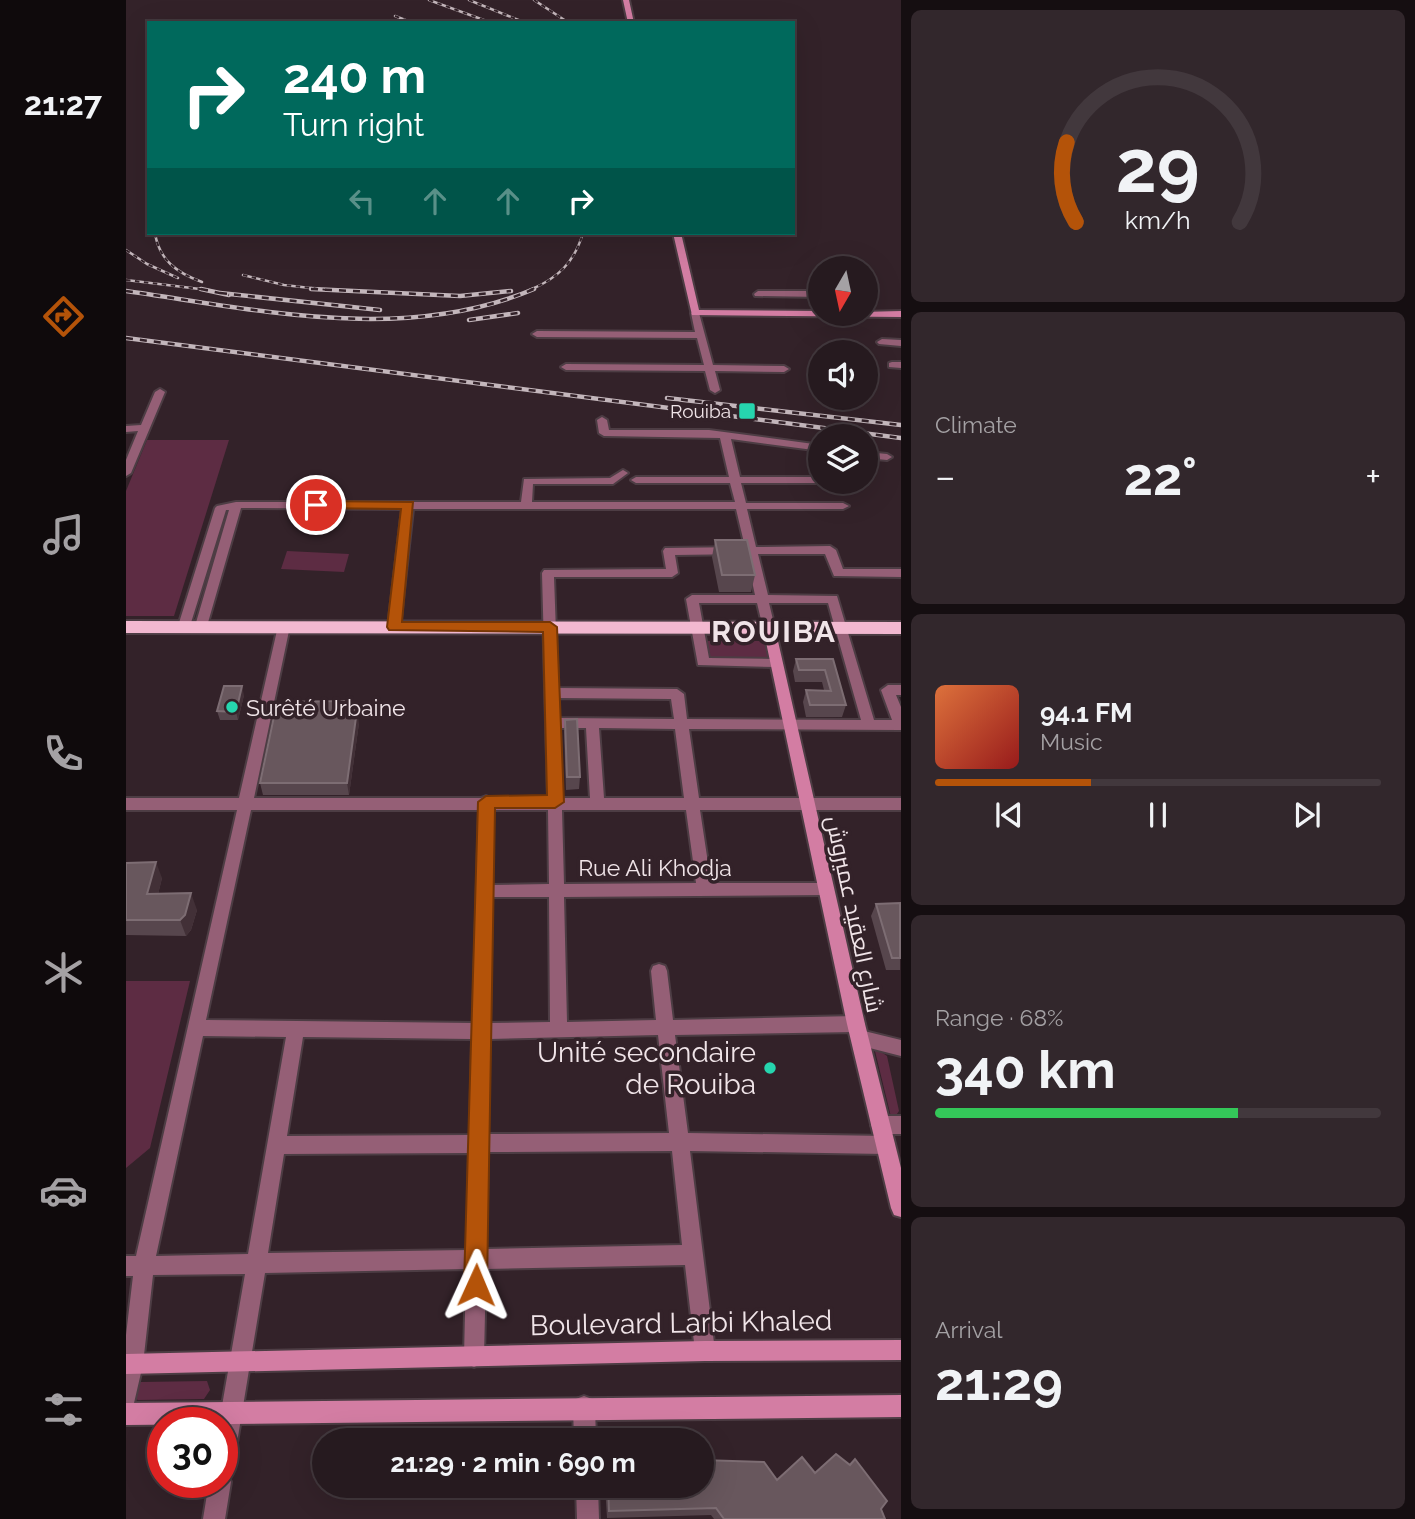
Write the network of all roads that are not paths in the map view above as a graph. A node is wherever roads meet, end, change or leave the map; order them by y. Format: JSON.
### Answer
{"nodes":[{"id":1,"x":626,"y":0,"type":"edge"},
{"id":2,"x":631,"y":21,"type":"edge"},
{"id":3,"x":677,"y":235,"type":"edge"},
{"id":4,"x":793,"y":284,"type":"dead end"},
{"id":5,"x":758,"y":294,"type":"dead end"},
{"id":6,"x":796,"y":294,"type":"junction"},
{"id":7,"x":808,"y":294,"type":"edge"},
{"id":8,"x":808,"y":309,"type":"edge"},
{"id":9,"x":694,"y":311,"type":"junction"},
{"id":10,"x":878,"y":311,"type":"edge"},
{"id":11,"x":901,"y":312,"type":"edge"},
{"id":12,"x":537,"y":334,"type":"dead end"},
{"id":13,"x":700,"y":335,"type":"junction"},
{"id":14,"x":883,"y":342,"type":"dead end"},
{"id":15,"x":901,"y":343,"type":"edge"},
{"id":16,"x":566,"y":367,"type":"dead end"},
{"id":17,"x":708,"y":368,"type":"junction"},
{"id":18,"x":784,"y":369,"type":"dead end"},
{"id":19,"x":715,"y":390,"type":"dead end"},
{"id":20,"x":160,"y":392,"type":"dead end"},
{"id":21,"x":602,"y":420,"type":"dead end"},
{"id":22,"x":145,"y":428,"type":"junction"},
{"id":23,"x":126,"y":429,"type":"edge"},
{"id":24,"x":725,"y":436,"type":"junction"},
{"id":25,"x":808,"y":447,"type":"edge"},
{"id":26,"x":878,"y":456,"type":"edge"},
{"id":27,"x":887,"y":457,"type":"dead end"},
{"id":28,"x":126,"y":472,"type":"edge"},
{"id":29,"x":623,"y":472,"type":"dead end"},
{"id":30,"x":636,"y":480,"type":"junction"},
{"id":31,"x":735,"y":480,"type":"junction"},
{"id":32,"x":808,"y":480,"type":"edge"},
{"id":33,"x":613,"y":481,"type":"junction"},
{"id":34,"x":236,"y":505,"type":"junction"},
{"id":35,"x":408,"y":505,"type":"junction"},
{"id":36,"x":526,"y":505,"type":"junction"},
{"id":37,"x":640,"y":505,"type":"junction"},
{"id":38,"x":740,"y":505,"type":"junction"},
{"id":39,"x":843,"y":506,"type":"dead end"},
{"id":40,"x":751,"y":550,"type":"junction"},
{"id":41,"x":901,"y":573,"type":"edge"},
{"id":42,"x":762,"y":599,"type":"junction"},
{"id":43,"x":126,"y":626,"type":"edge"},
{"id":44,"x":192,"y":626,"type":"junction"},
{"id":45,"x":284,"y":626,"type":"junction"},
{"id":46,"x":394,"y":627,"type":"junction"},
{"id":47,"x":550,"y":627,"type":"junction"},
{"id":48,"x":697,"y":628,"type":"junction"},
{"id":49,"x":769,"y":628,"type":"junction"},
{"id":50,"x":841,"y":628,"type":"junction"},
{"id":51,"x":901,"y":628,"type":"edge"},
{"id":52,"x":776,"y":663,"type":"junction"},
{"id":53,"x":901,"y":690,"type":"edge"},
{"id":54,"x":552,"y":693,"type":"junction"},
{"id":55,"x":552,"y":723,"type":"junction"},
{"id":56,"x":592,"y":723,"type":"junction"},
{"id":57,"x":682,"y":724,"type":"junction"},
{"id":58,"x":791,"y":724,"type":"junction"},
{"id":59,"x":869,"y":725,"type":"junction"},
{"id":60,"x":900,"y":725,"type":"edge"},
{"id":61,"x":486,"y":802,"type":"junction"},
{"id":62,"x":555,"y":802,"type":"junction"},
{"id":63,"x":597,"y":802,"type":"junction"},
{"id":64,"x":246,"y":803,"type":"junction"},
{"id":65,"x":693,"y":803,"type":"junction"},
{"id":66,"x":807,"y":803,"type":"junction"},
{"id":67,"x":126,"y":804,"type":"edge"},
{"id":68,"x":901,"y":804,"type":"edge"},
{"id":69,"x":705,"y":889,"type":"junction"},
{"id":70,"x":826,"y":889,"type":"junction"},
{"id":71,"x":484,"y":891,"type":"junction"},
{"id":72,"x":557,"y":891,"type":"junction"},
{"id":73,"x":659,"y":971,"type":"dead end"},
{"id":74,"x":197,"y":1028,"type":"junction"},
{"id":75,"x":666,"y":1028,"type":"junction"},
{"id":76,"x":296,"y":1030,"type":"junction"},
{"id":77,"x":559,"y":1030,"type":"junction"},
{"id":78,"x":482,"y":1031,"type":"junction"},
{"id":79,"x":858,"y":1031,"type":"junction"},
{"id":80,"x":901,"y":1048,"type":"edge"},
{"id":81,"x":880,"y":1125,"type":"junction"},
{"id":82,"x":901,"y":1125,"type":"edge"},
{"id":83,"x":679,"y":1142,"type":"junction"},
{"id":84,"x":277,"y":1145,"type":"junction"},
{"id":85,"x":478,"y":1145,"type":"junction"},
{"id":86,"x":886,"y":1145,"type":"junction"},
{"id":87,"x":901,"y":1208,"type":"edge"},
{"id":88,"x":692,"y":1255,"type":"junction"},
{"id":89,"x":477,"y":1261,"type":"junction"},
{"id":90,"x":258,"y":1264,"type":"junction"},
{"id":91,"x":135,"y":1266,"type":"edge"},
{"id":92,"x":901,"y":1350,"type":"edge"},
{"id":93,"x":705,"y":1351,"type":"junction"},
{"id":94,"x":474,"y":1357,"type":"junction"},
{"id":95,"x":240,"y":1363,"type":"junction"},
{"id":96,"x":129,"y":1364,"type":"edge"},
{"id":97,"x":126,"y":1395,"type":"edge"},
{"id":98,"x":901,"y":1406,"type":"edge"},
{"id":99,"x":232,"y":1407,"type":"edge"},
{"id":100,"x":584,"y":1407,"type":"junction"},
{"id":101,"x":238,"y":1412,"type":"edge"},
{"id":102,"x":126,"y":1414,"type":"edge"},
{"id":103,"x":147,"y":1414,"type":"edge"},
{"id":104,"x":585,"y":1428,"type":"edge"},
{"id":105,"x":217,"y":1498,"type":"edge"},
{"id":106,"x":587,"y":1498,"type":"edge"},
{"id":107,"x":214,"y":1519,"type":"edge"},
{"id":108,"x":588,"y":1519,"type":"edge"}],
"edges":[{"from":1,"to":2,"type":"main road"},
{"from":3,"to":9,"type":"main road"},
{"from":4,"to":6,"type":"street"},
{"from":5,"to":6,"type":"street"},
{"from":6,"to":7,"type":"street"},
{"from":8,"to":9,"type":"main road"},
{"from":9,"to":11,"type":"main road"},
{"from":9,"to":13,"type":"street"},
{"from":10,"to":11,"type":"main road"},
{"from":12,"to":13,"type":"street"},
{"from":13,"to":17,"type":"street"},
{"from":14,"to":15,"type":"street"},
{"from":16,"to":17,"type":"street"},
{"from":17,"to":18,"type":"street"},
{"from":17,"to":19,"type":"street"},
{"from":20,"to":22,"type":"street"},
{"from":21,"to":24,"type":"street"},
{"from":22,"to":23,"type":"street"},
{"from":22,"to":28,"type":"street"},
{"from":24,"to":25,"type":"street"},
{"from":24,"to":31,"type":"street"},
{"from":26,"to":27,"type":"street"},
{"from":29,"to":33,"type":"street"},
{"from":30,"to":31,"type":"street"},
{"from":30,"to":33,"type":"street"},
{"from":30,"to":37,"type":"street"},
{"from":31,"to":32,"type":"street"},
{"from":31,"to":38,"type":"street"},
{"from":33,"to":36,"type":"street"},
{"from":34,"to":35,"type":"street"},
{"from":34,"to":44,"type":"street"},
{"from":34,"to":44,"type":"street"},
{"from":35,"to":36,"type":"street"},
{"from":35,"to":46,"type":"street"},
{"from":36,"to":37,"type":"street"},
{"from":37,"to":38,"type":"street"},
{"from":38,"to":39,"type":"street"},
{"from":38,"to":40,"type":"street"},
{"from":40,"to":41,"type":"street"},
{"from":40,"to":42,"type":"street"},
{"from":40,"to":47,"type":"street"},
{"from":42,"to":48,"type":"street"},
{"from":42,"to":49,"type":"street"},
{"from":42,"to":50,"type":"street"},
{"from":43,"to":44,"type":"highway"},
{"from":44,"to":45,"type":"highway"},
{"from":45,"to":46,"type":"highway"},
{"from":45,"to":64,"type":"street"},
{"from":46,"to":47,"type":"highway"},
{"from":47,"to":48,"type":"highway"},
{"from":47,"to":54,"type":"street"},
{"from":48,"to":49,"type":"highway"},
{"from":48,"to":52,"type":"street"},
{"from":49,"to":50,"type":"highway"},
{"from":49,"to":52,"type":"main road","name":"شارع العقيد عميروش"},
{"from":50,"to":51,"type":"highway"},
{"from":50,"to":59,"type":"street"},
{"from":52,"to":58,"type":"main road","name":"شارع العقيد عميروش"},
{"from":53,"to":60,"type":"street"},
{"from":54,"to":55,"type":"street"},
{"from":54,"to":57,"type":"street"},
{"from":55,"to":56,"type":"street"},
{"from":55,"to":62,"type":"street"},
{"from":56,"to":57,"type":"street"},
{"from":56,"to":63,"type":"street"},
{"from":57,"to":58,"type":"street"},
{"from":57,"to":65,"type":"street"},
{"from":58,"to":59,"type":"street"},
{"from":58,"to":66,"type":"main road","name":"شارع العقيد عميروش"},
{"from":59,"to":60,"type":"street"},
{"from":61,"to":62,"type":"street"},
{"from":61,"to":64,"type":"street"},
{"from":61,"to":71,"type":"street"},
{"from":62,"to":63,"type":"street"},
{"from":62,"to":72,"type":"street"},
{"from":63,"to":65,"type":"street"},
{"from":64,"to":67,"type":"street"},
{"from":64,"to":74,"type":"street"},
{"from":65,"to":66,"type":"street"},
{"from":65,"to":69,"type":"street"},
{"from":66,"to":68,"type":"street"},
{"from":66,"to":70,"type":"main road","name":"شارع العقيد عميروش"},
{"from":69,"to":70,"type":"street","name":"Rue Ali Khodja"},
{"from":69,"to":72,"type":"street","name":"Rue Ali Khodja"},
{"from":70,"to":79,"type":"main road","name":"شارع العقيد عميروش"},
{"from":71,"to":72,"type":"street","name":"Rue Ali Khodja"},
{"from":71,"to":78,"type":"street"},
{"from":72,"to":77,"type":"street"},
{"from":73,"to":75,"type":"street"},
{"from":74,"to":76,"type":"street"},
{"from":74,"to":91,"type":"street"},
{"from":75,"to":77,"type":"street"},
{"from":75,"to":79,"type":"street"},
{"from":75,"to":83,"type":"street"},
{"from":76,"to":78,"type":"street"},
{"from":76,"to":84,"type":"street"},
{"from":77,"to":78,"type":"street"},
{"from":78,"to":85,"type":"street"},
{"from":79,"to":80,"type":"street"},
{"from":79,"to":81,"type":"main road","name":"شارع العقيد عميروش"},
{"from":81,"to":82,"type":"street"},
{"from":81,"to":86,"type":"main road","name":"شارع العقيد عميروش"},
{"from":83,"to":85,"type":"street"},
{"from":83,"to":86,"type":"street"},
{"from":83,"to":88,"type":"street"},
{"from":84,"to":85,"type":"street"},
{"from":84,"to":90,"type":"street"},
{"from":85,"to":89,"type":"street"},
{"from":86,"to":87,"type":"main road","name":"شارع العقيد عميروش"},
{"from":88,"to":89,"type":"street"},
{"from":88,"to":93,"type":"street"},
{"from":89,"to":90,"type":"street"},
{"from":89,"to":94,"type":"street"},
{"from":90,"to":91,"type":"street"},
{"from":90,"to":95,"type":"street"},
{"from":91,"to":96,"type":"street"},
{"from":92,"to":93,"type":"main road","name":"Boulevard Larbi Khaled"},
{"from":93,"to":94,"type":"main road","name":"Boulevard Larbi Khaled"},
{"from":94,"to":95,"type":"main road","name":"Boulevard Larbi Khaled"},
{"from":95,"to":96,"type":"main road","name":"Boulevard Larbi Khaled"},
{"from":95,"to":99,"type":"street"},
{"from":96,"to":97,"type":"street"},
{"from":98,"to":100,"type":"main road"},
{"from":100,"to":101,"type":"main road"},
{"from":100,"to":104,"type":"street"},
{"from":102,"to":103,"type":"main road"},
{"from":105,"to":107,"type":"street"},
{"from":106,"to":108,"type":"street"}]}
